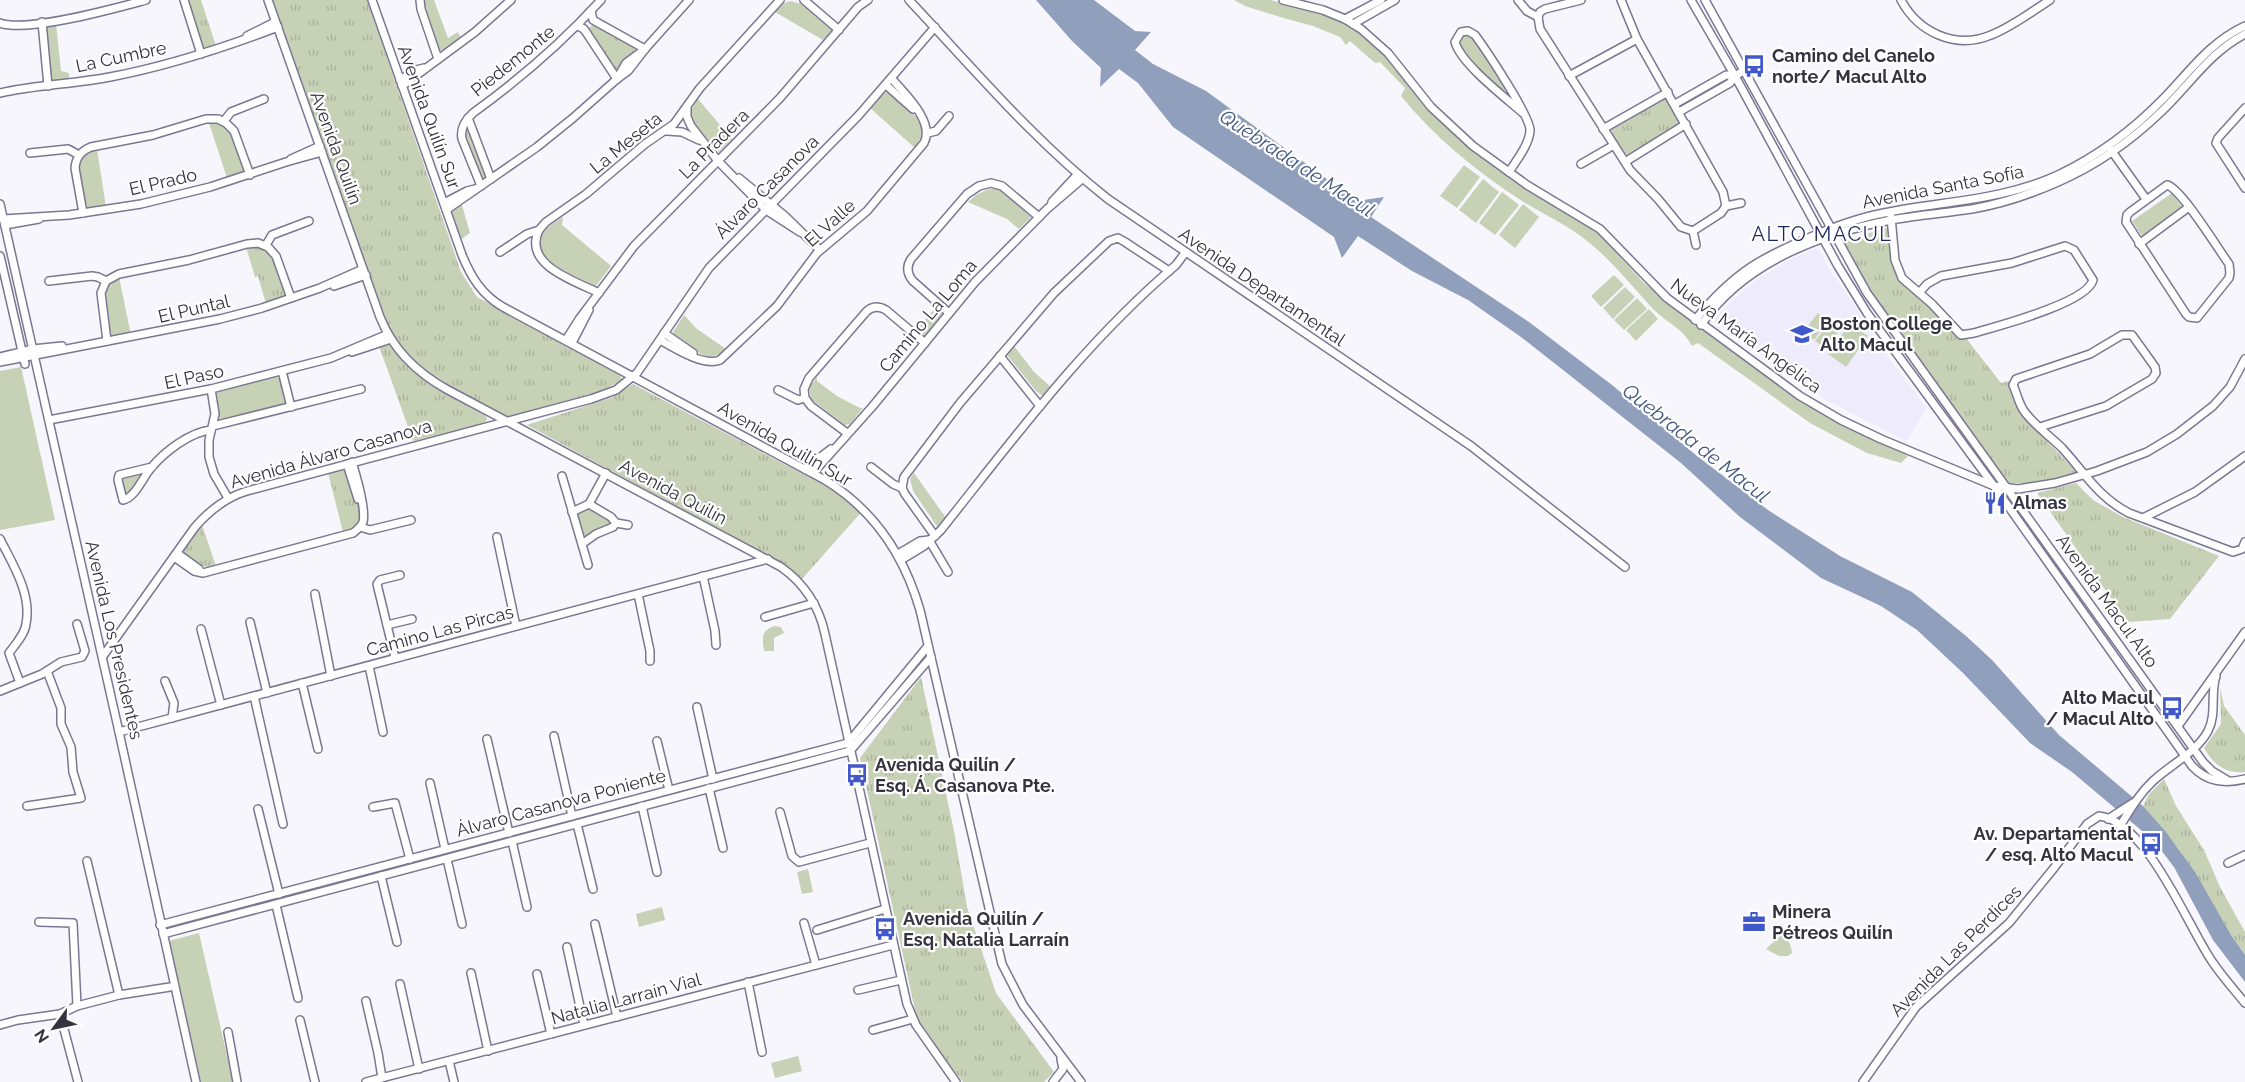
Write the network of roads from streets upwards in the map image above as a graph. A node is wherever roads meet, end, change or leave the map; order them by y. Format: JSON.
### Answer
{"nodes":[{"id":1,"x":146,"y":0,"type":"edge"},
{"id":2,"x":184,"y":0,"type":"edge"},
{"id":3,"x":268,"y":0,"type":"edge"},
{"id":4,"x":372,"y":0,"type":"edge"},
{"id":5,"x":420,"y":0,"type":"edge"},
{"id":6,"x":511,"y":0,"type":"edge"},
{"id":7,"x":601,"y":0,"type":"edge"},
{"id":8,"x":689,"y":0,"type":"edge"},
{"id":9,"x":780,"y":0,"type":"edge"},
{"id":10,"x":804,"y":0,"type":"edge"},
{"id":11,"x":868,"y":0,"type":"edge"},
{"id":12,"x":909,"y":0,"type":"edge"},
{"id":13,"x":1283,"y":0,"type":"edge"},
{"id":14,"x":1381,"y":0,"type":"edge"},
{"id":15,"x":1395,"y":0,"type":"edge"},
{"id":16,"x":1518,"y":0,"type":"edge"},
{"id":17,"x":1581,"y":0,"type":"edge"},
{"id":18,"x":1621,"y":0,"type":"edge"},
{"id":19,"x":1691,"y":0,"type":"edge"},
{"id":20,"x":1705,"y":0,"type":"edge"},
{"id":21,"x":1901,"y":0,"type":"edge"},
{"id":22,"x":2050,"y":0,"type":"edge"},
{"id":23,"x":121,"y":3,"type":"edge"},
{"id":24,"x":1312,"y":3,"type":"edge"},
{"id":25,"x":860,"y":4,"type":"edge"},
{"id":26,"x":591,"y":11,"type":"junction"},
{"id":27,"x":1538,"y":17,"type":"junction"},
{"id":28,"x":593,"y":20,"type":"junction"},
{"id":29,"x":1346,"y":20,"type":"junction"},
{"id":30,"x":42,"y":22,"type":"junction"},
{"id":31,"x":0,"y":23,"type":"edge"},
{"id":32,"x":1353,"y":24,"type":"junction"},
{"id":33,"x":277,"y":25,"type":"junction"},
{"id":34,"x":2245,"y":26,"type":"edge"},
{"id":35,"x":935,"y":27,"type":"junction"},
{"id":36,"x":581,"y":28,"type":"junction"},
{"id":37,"x":839,"y":30,"type":"junction"},
{"id":38,"x":2245,"y":34,"type":"edge"},
{"id":39,"x":1636,"y":39,"type":"junction"},
{"id":40,"x":645,"y":49,"type":"junction"},
{"id":41,"x":201,"y":54,"type":"junction"},
{"id":42,"x":438,"y":59,"type":"junction"},
{"id":43,"x":1745,"y":70,"type":"junction"},
{"id":44,"x":1569,"y":76,"type":"junction"},
{"id":45,"x":1735,"y":76,"type":"junction"},
{"id":46,"x":617,"y":79,"type":"junction"},
{"id":47,"x":889,"y":82,"type":"junction"},
{"id":48,"x":401,"y":83,"type":"junction"},
{"id":49,"x":48,"y":86,"type":"junction"},
{"id":50,"x":1668,"y":92,"type":"junction"},
{"id":51,"x":0,"y":93,"type":"edge"},
{"id":52,"x":264,"y":99,"type":"dead end"},
{"id":53,"x":1675,"y":104,"type":"junction"},
{"id":54,"x":688,"y":105,"type":"junction"},
{"id":55,"x":2245,"y":108,"type":"edge"},
{"id":56,"x":1679,"y":112,"type":"junction"},
{"id":57,"x":1524,"y":114,"type":"junction"},
{"id":58,"x":949,"y":116,"type":"dead end"},
{"id":59,"x":468,"y":117,"type":"junction"},
{"id":60,"x":224,"y":121,"type":"junction"},
{"id":61,"x":1686,"y":124,"type":"junction"},
{"id":62,"x":1603,"y":129,"type":"junction"},
{"id":63,"x":664,"y":132,"type":"junction"},
{"id":64,"x":928,"y":133,"type":"junction"},
{"id":65,"x":702,"y":142,"type":"junction"},
{"id":66,"x":1614,"y":145,"type":"junction"},
{"id":67,"x":321,"y":149,"type":"junction"},
{"id":68,"x":2110,"y":149,"type":"junction"},
{"id":69,"x":30,"y":153,"type":"dead end"},
{"id":70,"x":80,"y":154,"type":"junction"},
{"id":71,"x":718,"y":161,"type":"junction"},
{"id":72,"x":1624,"y":162,"type":"junction"},
{"id":73,"x":1581,"y":164,"type":"dead end"},
{"id":74,"x":1509,"y":172,"type":"junction"},
{"id":75,"x":250,"y":175,"type":"junction"},
{"id":76,"x":1080,"y":177,"type":"junction"},
{"id":77,"x":492,"y":179,"type":"junction"},
{"id":78,"x":2245,"y":187,"type":"edge"},
{"id":79,"x":478,"y":188,"type":"junction"},
{"id":80,"x":2146,"y":199,"type":"junction"},
{"id":81,"x":1741,"y":203,"type":"dead end"},
{"id":82,"x":0,"y":204,"type":"edge"},
{"id":83,"x":1726,"y":206,"type":"junction"},
{"id":84,"x":445,"y":207,"type":"junction"},
{"id":85,"x":2189,"y":207,"type":"junction"},
{"id":86,"x":769,"y":208,"type":"junction"},
{"id":87,"x":1890,"y":212,"type":"junction"},
{"id":88,"x":83,"y":213,"type":"junction"},
{"id":89,"x":1039,"y":217,"type":"junction"},
{"id":90,"x":1892,"y":220,"type":"junction"},
{"id":91,"x":309,"y":221,"type":"dead end"},
{"id":92,"x":4,"y":222,"type":"junction"},
{"id":93,"x":538,"y":230,"type":"junction"},
{"id":94,"x":1693,"y":231,"type":"junction"},
{"id":95,"x":1832,"y":232,"type":"junction"},
{"id":96,"x":1822,"y":236,"type":"junction"},
{"id":97,"x":522,"y":237,"type":"junction"},
{"id":98,"x":535,"y":241,"type":"junction"},
{"id":99,"x":1696,"y":244,"type":"dead end"},
{"id":100,"x":2139,"y":244,"type":"junction"},
{"id":101,"x":266,"y":245,"type":"junction"},
{"id":102,"x":820,"y":250,"type":"junction"},
{"id":103,"x":500,"y":252,"type":"dead end"},
{"id":104,"x":1185,"y":253,"type":"junction"},
{"id":105,"x":0,"y":256,"type":"edge"},
{"id":106,"x":1169,"y":271,"type":"junction"},
{"id":107,"x":364,"y":272,"type":"junction"},
{"id":108,"x":49,"y":281,"type":"dead end"},
{"id":109,"x":106,"y":282,"type":"junction"},
{"id":110,"x":599,"y":293,"type":"junction"},
{"id":111,"x":1919,"y":293,"type":"junction"},
{"id":112,"x":291,"y":298,"type":"junction"},
{"id":113,"x":950,"y":313,"type":"junction"},
{"id":114,"x":1698,"y":322,"type":"junction"},
{"id":115,"x":662,"y":336,"type":"junction"},
{"id":116,"x":389,"y":337,"type":"junction"},
{"id":117,"x":107,"y":341,"type":"junction"},
{"id":118,"x":569,"y":342,"type":"junction"},
{"id":119,"x":925,"y":343,"type":"junction"},
{"id":120,"x":34,"y":352,"type":"junction"},
{"id":121,"x":1000,"y":356,"type":"junction"},
{"id":122,"x":0,"y":357,"type":"edge"},
{"id":123,"x":23,"y":358,"type":"junction"},
{"id":124,"x":2245,"y":359,"type":"edge"},
{"id":125,"x":0,"y":362,"type":"edge"},
{"id":126,"x":282,"y":371,"type":"junction"},
{"id":127,"x":633,"y":377,"type":"junction"},
{"id":128,"x":211,"y":389,"type":"junction"},
{"id":129,"x":360,"y":389,"type":"dead end"},
{"id":130,"x":778,"y":390,"type":"dead end"},
{"id":131,"x":805,"y":398,"type":"junction"},
{"id":132,"x":1040,"y":406,"type":"junction"},
{"id":133,"x":291,"y":407,"type":"junction"},
{"id":134,"x":49,"y":420,"type":"junction"},
{"id":135,"x":509,"y":422,"type":"junction"},
{"id":136,"x":2040,"y":427,"type":"junction"},
{"id":137,"x":212,"y":428,"type":"junction"},
{"id":138,"x":847,"y":434,"type":"junction"},
{"id":139,"x":835,"y":446,"type":"junction"},
{"id":140,"x":2245,"y":456,"type":"edge"},
{"id":141,"x":350,"y":463,"type":"junction"},
{"id":142,"x":152,"y":467,"type":"junction"},
{"id":143,"x":871,"y":467,"type":"dead end"},
{"id":144,"x":805,"y":469,"type":"junction"},
{"id":145,"x":606,"y":473,"type":"junction"},
{"id":146,"x":813,"y":473,"type":"junction"},
{"id":147,"x":2084,"y":475,"type":"junction"},
{"id":148,"x":562,"y":476,"type":"dead end"},
{"id":149,"x":1994,"y":486,"type":"junction"},
{"id":150,"x":903,"y":488,"type":"junction"},
{"id":151,"x":2008,"y":489,"type":"junction"},
{"id":152,"x":228,"y":498,"type":"junction"},
{"id":153,"x":589,"y":504,"type":"junction"},
{"id":154,"x":572,"y":512,"type":"junction"},
{"id":155,"x":2143,"y":518,"type":"junction"},
{"id":156,"x":411,"y":519,"type":"dead end"},
{"id":157,"x":616,"y":523,"type":"junction"},
{"id":158,"x":628,"y":525,"type":"dead end"},
{"id":159,"x":360,"y":527,"type":"junction"},
{"id":160,"x":497,"y":537,"type":"dead end"},
{"id":161,"x":931,"y":538,"type":"junction"},
{"id":162,"x":0,"y":539,"type":"edge"},
{"id":163,"x":2245,"y":542,"type":"edge"},
{"id":164,"x":582,"y":544,"type":"junction"},
{"id":165,"x":175,"y":555,"type":"junction"},
{"id":166,"x":900,"y":557,"type":"junction"},
{"id":167,"x":768,"y":559,"type":"junction"},
{"id":168,"x":588,"y":565,"type":"dead end"},
{"id":169,"x":1625,"y":567,"type":"dead end"},
{"id":170,"x":948,"y":572,"type":"dead end"},
{"id":171,"x":400,"y":575,"type":"dead end"},
{"id":172,"x":703,"y":576,"type":"junction"},
{"id":173,"x":315,"y":594,"type":"dead end"},
{"id":174,"x":638,"y":594,"type":"junction"},
{"id":175,"x":814,"y":603,"type":"junction"},
{"id":176,"x":765,"y":617,"type":"dead end"},
{"id":177,"x":412,"y":619,"type":"dead end"},
{"id":178,"x":250,"y":622,"type":"dead end"},
{"id":179,"x":77,"y":624,"type":"dead end"},
{"id":180,"x":387,"y":625,"type":"junction"},
{"id":181,"x":516,"y":626,"type":"junction"},
{"id":182,"x":201,"y":629,"type":"dead end"},
{"id":183,"x":2245,"y":632,"type":"edge"},
{"id":184,"x":716,"y":645,"type":"dead end"},
{"id":185,"x":928,"y":646,"type":"junction"},
{"id":186,"x":103,"y":656,"type":"junction"},
{"id":187,"x":931,"y":657,"type":"junction"},
{"id":188,"x":395,"y":658,"type":"junction"},
{"id":189,"x":650,"y":661,"type":"dead end"},
{"id":190,"x":369,"y":666,"type":"junction"},
{"id":191,"x":47,"y":671,"type":"junction"},
{"id":192,"x":331,"y":676,"type":"junction"},
{"id":193,"x":2216,"y":676,"type":"junction"},
{"id":194,"x":165,"y":681,"type":"dead end"},
{"id":195,"x":20,"y":683,"type":"junction"},
{"id":196,"x":302,"y":683,"type":"junction"},
{"id":197,"x":0,"y":691,"type":"edge"},
{"id":198,"x":267,"y":693,"type":"junction"},
{"id":199,"x":254,"y":696,"type":"junction"},
{"id":200,"x":221,"y":705,"type":"junction"},
{"id":201,"x":697,"y":707,"type":"dead end"},
{"id":202,"x":172,"y":718,"type":"junction"},
{"id":203,"x":2178,"y":726,"type":"junction"},
{"id":204,"x":120,"y":732,"type":"junction"},
{"id":205,"x":383,"y":732,"type":"dead end"},
{"id":206,"x":555,"y":736,"type":"dead end"},
{"id":207,"x":487,"y":739,"type":"dead end"},
{"id":208,"x":657,"y":741,"type":"dead end"},
{"id":209,"x":849,"y":747,"type":"junction"},
{"id":210,"x":2193,"y":747,"type":"junction"},
{"id":211,"x":318,"y":749,"type":"dead end"},
{"id":212,"x":2184,"y":755,"type":"junction"},
{"id":213,"x":713,"y":778,"type":"junction"},
{"id":214,"x":2245,"y":779,"type":"edge"},
{"id":215,"x":2231,"y":781,"type":"junction"},
{"id":216,"x":430,"y":783,"type":"dead end"},
{"id":217,"x":709,"y":788,"type":"junction"},
{"id":218,"x":669,"y":790,"type":"junction"},
{"id":219,"x":661,"y":797,"type":"junction"},
{"id":220,"x":27,"y":806,"type":"dead end"},
{"id":221,"x":642,"y":806,"type":"junction"},
{"id":222,"x":373,"y":807,"type":"dead end"},
{"id":223,"x":258,"y":809,"type":"dead end"},
{"id":224,"x":780,"y":812,"type":"dead end"},
{"id":225,"x":2122,"y":815,"type":"junction"},
{"id":226,"x":572,"y":816,"type":"junction"},
{"id":227,"x":2108,"y":819,"type":"junction"},
{"id":228,"x":578,"y":824,"type":"junction"},
{"id":229,"x":283,"y":825,"type":"dead end"},
{"id":230,"x":2120,"y":826,"type":"junction"},
{"id":231,"x":508,"y":833,"type":"junction"},
{"id":232,"x":512,"y":841,"type":"junction"},
{"id":233,"x":476,"y":842,"type":"junction"},
{"id":234,"x":870,"y":843,"type":"junction"},
{"id":235,"x":723,"y":848,"type":"dead end"},
{"id":236,"x":445,"y":849,"type":"junction"},
{"id":237,"x":478,"y":851,"type":"junction"},
{"id":238,"x":2245,"y":855,"type":"edge"},
{"id":239,"x":410,"y":859,"type":"junction"},
{"id":240,"x":447,"y":859,"type":"junction"},
{"id":241,"x":87,"y":861,"type":"dead end"},
{"id":242,"x":2228,"y":863,"type":"dead end"},
{"id":243,"x":657,"y":872,"type":"dead end"},
{"id":244,"x":381,"y":876,"type":"junction"},
{"id":245,"x":593,"y":889,"type":"dead end"},
{"id":246,"x":279,"y":894,"type":"junction"},
{"id":247,"x":254,"y":900,"type":"junction"},
{"id":248,"x":276,"y":905,"type":"junction"},
{"id":249,"x":527,"y":907,"type":"dead end"},
{"id":250,"x":885,"y":909,"type":"junction"},
{"id":251,"x":256,"y":910,"type":"junction"},
{"id":252,"x":39,"y":922,"type":"dead end"},
{"id":253,"x":804,"y":923,"type":"dead end"},
{"id":254,"x":462,"y":924,"type":"dead end"},
{"id":255,"x":595,"y":924,"type":"dead end"},
{"id":256,"x":160,"y":925,"type":"junction"},
{"id":257,"x":817,"y":930,"type":"dead end"},
{"id":258,"x":163,"y":934,"type":"junction"},
{"id":259,"x":397,"y":942,"type":"dead end"},
{"id":260,"x":893,"y":945,"type":"junction"},
{"id":261,"x":567,"y":947,"type":"dead end"},
{"id":262,"x":816,"y":965,"type":"junction"},
{"id":263,"x":471,"y":973,"type":"dead end"},
{"id":264,"x":537,"y":974,"type":"dead end"},
{"id":265,"x":901,"y":980,"type":"junction"},
{"id":266,"x":748,"y":982,"type":"junction"},
{"id":267,"x":400,"y":984,"type":"dead end"},
{"id":268,"x":170,"y":987,"type":"dead end"},
{"id":269,"x":858,"y":990,"type":"dead end"},
{"id":270,"x":119,"y":995,"type":"junction"},
{"id":271,"x":298,"y":998,"type":"dead end"},
{"id":272,"x":366,"y":1001,"type":"dead end"},
{"id":273,"x":2245,"y":1003,"type":"edge"},
{"id":274,"x":77,"y":1006,"type":"junction"},
{"id":275,"x":60,"y":1014,"type":"junction"},
{"id":276,"x":617,"y":1017,"type":"junction"},
{"id":277,"x":913,"y":1019,"type":"junction"},
{"id":278,"x":300,"y":1020,"type":"dead end"},
{"id":279,"x":0,"y":1025,"type":"edge"},
{"id":280,"x":584,"y":1025,"type":"junction"},
{"id":281,"x":873,"y":1030,"type":"dead end"},
{"id":282,"x":228,"y":1032,"type":"dead end"},
{"id":283,"x":551,"y":1034,"type":"junction"},
{"id":284,"x":489,"y":1051,"type":"junction"},
{"id":285,"x":762,"y":1052,"type":"dead end"},
{"id":286,"x":1058,"y":1053,"type":"junction"},
{"id":287,"x":449,"y":1061,"type":"junction"},
{"id":288,"x":419,"y":1069,"type":"junction"},
{"id":289,"x":1061,"y":1074,"type":"junction"},
{"id":290,"x":387,"y":1079,"type":"edge"},
{"id":291,"x":1080,"y":1080,"type":"edge"},
{"id":292,"x":78,"y":1082,"type":"edge"},
{"id":293,"x":196,"y":1082,"type":"edge"},
{"id":294,"x":237,"y":1082,"type":"edge"},
{"id":295,"x":315,"y":1082,"type":"edge"},
{"id":296,"x":366,"y":1082,"type":"edge"},
{"id":297,"x":454,"y":1082,"type":"edge"},
{"id":298,"x":956,"y":1082,"type":"edge"},
{"id":299,"x":1053,"y":1082,"type":"edge"},
{"id":300,"x":1863,"y":1082,"type":"edge"}],
"edges":[{"from":1,"to":23,"type":"street"},
{"from":2,"to":41,"type":"street"},
{"from":3,"to":33,"type":"street","name":"Avenida Quilín"},
{"from":4,"to":48,"type":"street","name":"Avenida Quilín Sur"},
{"from":5,"to":42,"type":"street"},
{"from":6,"to":42,"type":"street"},
{"from":7,"to":26,"type":"street","name":"Piedemonte"},
{"from":8,"to":40,"type":"street"},
{"from":9,"to":54,"type":"street","name":"La Meseta"},
{"from":10,"to":37,"type":"street"},
{"from":11,"to":25,"type":"street","name":"La Pradera"},
{"from":12,"to":35,"type":"street","name":"Avenida Departamental"},
{"from":13,"to":24,"type":"street","name":"Nueva María Angélica"},
{"from":14,"to":29,"type":"street"},
{"from":15,"to":32,"type":"street"},
{"from":16,"to":27,"type":"street"},
{"from":17,"to":27,"type":"street"},
{"from":18,"to":39,"type":"street"},
{"from":19,"to":45,"type":"street","name":"Avenida Macul Alto"},
{"from":20,"to":43,"type":"street","name":"Avenida Macul Alto"},
{"from":21,"to":22,"type":"street"},
{"from":23,"to":30,"type":"street"},
{"from":24,"to":29,"type":"street","name":"Nueva María Angélica"},
{"from":25,"to":37,"type":"street","name":"La Pradera"},
{"from":26,"to":28,"type":"street"},
{"from":26,"to":36,"type":"street","name":"Piedemonte"},
{"from":27,"to":44,"type":"street"},
{"from":28,"to":36,"type":"street"},
{"from":28,"to":40,"type":"street"},
{"from":29,"to":32,"type":"street","name":"Nueva María Angélica"},
{"from":30,"to":31,"type":"street"},
{"from":30,"to":49,"type":"street"},
{"from":32,"to":74,"type":"street","name":"Nueva María Angélica"},
{"from":33,"to":41,"type":"street","name":"La Cumbre"},
{"from":33,"to":67,"type":"street","name":"Avenida Quilín"},
{"from":34,"to":68,"type":"street","name":"Avenida Santa Sofía"},
{"from":35,"to":47,"type":"street","name":"Álvaro Casanova"},
{"from":35,"to":76,"type":"street","name":"Avenida Departamental"},
{"from":36,"to":46,"type":"street"},
{"from":36,"to":59,"type":"street","name":"Piedemonte"},
{"from":37,"to":71,"type":"street","name":"La Pradera"},
{"from":38,"to":68,"type":"street","name":"Avenida Santa Sofía"},
{"from":39,"to":44,"type":"street"},
{"from":39,"to":50,"type":"street"},
{"from":40,"to":46,"type":"street"},
{"from":41,"to":49,"type":"street","name":"La Cumbre"},
{"from":42,"to":48,"type":"street"},
{"from":43,"to":45,"type":"street"},
{"from":43,"to":95,"type":"street","name":"Avenida Macul Alto"},
{"from":44,"to":62,"type":"street"},
{"from":45,"to":53,"type":"street"},
{"from":45,"to":56,"type":"street"},
{"from":45,"to":96,"type":"street","name":"Avenida Macul Alto"},
{"from":46,"to":77,"type":"street"},
{"from":47,"to":64,"type":"street"},
{"from":47,"to":86,"type":"street","name":"Álvaro Casanova"},
{"from":48,"to":84,"type":"street","name":"Avenida Quilín Sur"},
{"from":49,"to":51,"type":"street","name":"La Cumbre"},
{"from":50,"to":53,"type":"street"},
{"from":50,"to":62,"type":"street"},
{"from":52,"to":60,"type":"street"},
{"from":53,"to":56,"type":"street"},
{"from":54,"to":63,"type":"street","name":"La Meseta"},
{"from":54,"to":65,"type":"street"},
{"from":55,"to":78,"type":"street"},
{"from":56,"to":61,"type":"street"},
{"from":57,"to":57,"type":"street"},
{"from":57,"to":74,"type":"street"},
{"from":58,"to":64,"type":"street","name":"El Valle"},
{"from":59,"to":77,"type":"street","name":"Piedemonte"},
{"from":59,"to":79,"type":"street","name":"Piedemonte"},
{"from":60,"to":70,"type":"street"},
{"from":60,"to":75,"type":"street"},
{"from":61,"to":72,"type":"street"},
{"from":61,"to":83,"type":"street"},
{"from":62,"to":66,"type":"street"},
{"from":63,"to":65,"type":"street"},
{"from":63,"to":93,"type":"street","name":"La Meseta"},
{"from":64,"to":102,"type":"street","name":"El Valle"},
{"from":65,"to":71,"type":"street"},
{"from":66,"to":72,"type":"street"},
{"from":66,"to":73,"type":"street"},
{"from":67,"to":75,"type":"street","name":"El Prado"},
{"from":67,"to":107,"type":"street","name":"Avenida Quilín"},
{"from":68,"to":80,"type":"street"},
{"from":68,"to":87,"type":"street","name":"Avenida Santa Sofía"},
{"from":68,"to":90,"type":"street","name":"Avenida Santa Sofía"},
{"from":69,"to":70,"type":"street"},
{"from":70,"to":88,"type":"street"},
{"from":71,"to":86,"type":"street"},
{"from":71,"to":110,"type":"street","name":"La Pradera"},
{"from":72,"to":94,"type":"street"},
{"from":74,"to":114,"type":"street","name":"Nueva María Angélica"},
{"from":75,"to":88,"type":"street","name":"El Prado"},
{"from":76,"to":89,"type":"street","name":"Camino La Loma"},
{"from":76,"to":104,"type":"street","name":"Avenida Departamental"},
{"from":77,"to":79,"type":"street"},
{"from":79,"to":84,"type":"street"},
{"from":80,"to":85,"type":"street"},
{"from":80,"to":100,"type":"street"},
{"from":81,"to":83,"type":"street"},
{"from":82,"to":92,"type":"street","name":"Avenida Los Presidentes"},
{"from":83,"to":94,"type":"street"},
{"from":84,"to":118,"type":"street","name":"Avenida Quilín Sur"},
{"from":85,"to":100,"type":"street"},
{"from":85,"to":100,"type":"street"},
{"from":86,"to":102,"type":"street"},
{"from":86,"to":115,"type":"street","name":"Álvaro Casanova"},
{"from":87,"to":90,"type":"street"},
{"from":87,"to":95,"type":"street","name":"Avenida Santa Sofía"},
{"from":88,"to":92,"type":"street","name":"El Prado"},
{"from":89,"to":113,"type":"street","name":"Camino La Loma"},
{"from":89,"to":113,"type":"street"},
{"from":90,"to":95,"type":"street","name":"Avenida Santa Sofía"},
{"from":90,"to":111,"type":"street"},
{"from":91,"to":101,"type":"street"},
{"from":92,"to":120,"type":"street","name":"Avenida Los Presidentes"},
{"from":93,"to":97,"type":"street","name":"La Meseta"},
{"from":93,"to":98,"type":"street"},
{"from":94,"to":99,"type":"street"},
{"from":95,"to":96,"type":"street","name":"Avenida Santa Sofía"},
{"from":95,"to":151,"type":"street","name":"Avenida Macul Alto"},
{"from":96,"to":114,"type":"street","name":"Avenida Santa Sofía"},
{"from":96,"to":149,"type":"street","name":"Avenida Macul Alto"},
{"from":97,"to":98,"type":"street"},
{"from":97,"to":103,"type":"street","name":"La Meseta"},
{"from":98,"to":110,"type":"street"},
{"from":101,"to":109,"type":"street"},
{"from":101,"to":112,"type":"street"},
{"from":102,"to":115,"type":"street","name":"El Valle"},
{"from":104,"to":106,"type":"street"},
{"from":104,"to":169,"type":"street","name":"Avenida Departamental"},
{"from":105,"to":123,"type":"street"},
{"from":106,"to":121,"type":"street"},
{"from":106,"to":132,"type":"street"},
{"from":107,"to":112,"type":"street","name":"El Puntal"},
{"from":107,"to":116,"type":"street","name":"Avenida Quilín"},
{"from":108,"to":109,"type":"street"},
{"from":109,"to":117,"type":"street"},
{"from":110,"to":118,"type":"street","name":"La Pradera"},
{"from":111,"to":111,"type":"street"},
{"from":112,"to":117,"type":"street","name":"El Puntal"},
{"from":113,"to":119,"type":"street","name":"Camino La Loma"},
{"from":114,"to":149,"type":"street","name":"Nueva María Angélica"},
{"from":115,"to":127,"type":"street","name":"Álvaro Casanova"},
{"from":116,"to":126,"type":"street","name":"El Paso"},
{"from":116,"to":135,"type":"street","name":"Avenida Quilín"},
{"from":117,"to":120,"type":"street","name":"El Puntal"},
{"from":118,"to":127,"type":"street","name":"Avenida Quilín Sur"},
{"from":119,"to":131,"type":"street"},
{"from":119,"to":138,"type":"street","name":"Camino La Loma"},
{"from":120,"to":123,"type":"street","name":"El Puntal"},
{"from":120,"to":134,"type":"street","name":"Avenida Los Presidentes"},
{"from":121,"to":132,"type":"street"},
{"from":121,"to":150,"type":"street"},
{"from":122,"to":123,"type":"street","name":"El Puntal"},
{"from":123,"to":125,"type":"street","name":"El Puntal"},
{"from":124,"to":147,"type":"street","name":"Nueva María Angélica"},
{"from":126,"to":128,"type":"street","name":"El Paso"},
{"from":126,"to":133,"type":"street"},
{"from":127,"to":135,"type":"street","name":"Avenida Álvaro Casanova"},
{"from":127,"to":144,"type":"street","name":"Avenida Quilín Sur"},
{"from":128,"to":134,"type":"street","name":"El Paso"},
{"from":128,"to":137,"type":"street"},
{"from":129,"to":133,"type":"street"},
{"from":130,"to":131,"type":"street"},
{"from":131,"to":138,"type":"street"},
{"from":132,"to":161,"type":"street"},
{"from":133,"to":137,"type":"street"},
{"from":134,"to":186,"type":"street","name":"Avenida Los Presidentes"},
{"from":135,"to":141,"type":"street","name":"Avenida Álvaro Casanova"},
{"from":135,"to":145,"type":"street","name":"Avenida Quilín"},
{"from":136,"to":136,"type":"street"},
{"from":136,"to":147,"type":"street"},
{"from":137,"to":142,"type":"street"},
{"from":137,"to":152,"type":"street"},
{"from":138,"to":139,"type":"street","name":"Camino La Loma"},
{"from":139,"to":144,"type":"street","name":"Camino La Loma"},
{"from":139,"to":146,"type":"street","name":"Camino La Loma"},
{"from":140,"to":155,"type":"street"},
{"from":141,"to":152,"type":"street","name":"Avenida Álvaro Casanova"},
{"from":141,"to":159,"type":"street"},
{"from":142,"to":142,"type":"street"},
{"from":143,"to":150,"type":"street"},
{"from":144,"to":146,"type":"street","name":"Avenida Quilín Sur"},
{"from":145,"to":153,"type":"street"},
{"from":145,"to":167,"type":"street","name":"Avenida Quilín"},
{"from":146,"to":166,"type":"street","name":"Avenida Quilín Sur"},
{"from":147,"to":151,"type":"street","name":"Nueva María Angélica"},
{"from":147,"to":155,"type":"street"},
{"from":148,"to":154,"type":"street"},
{"from":149,"to":151,"type":"street","name":"Nueva María Angélica"},
{"from":149,"to":212,"type":"street","name":"Avenida Macul Alto"},
{"from":150,"to":161,"type":"street"},
{"from":151,"to":203,"type":"street","name":"Avenida Macul Alto"},
{"from":152,"to":165,"type":"street","name":"Avenida Álvaro Casanova"},
{"from":153,"to":154,"type":"street"},
{"from":153,"to":157,"type":"street"},
{"from":154,"to":164,"type":"street"},
{"from":155,"to":163,"type":"street"},
{"from":156,"to":159,"type":"street"},
{"from":157,"to":158,"type":"street"},
{"from":157,"to":164,"type":"street"},
{"from":159,"to":165,"type":"street"},
{"from":160,"to":181,"type":"street"},
{"from":161,"to":166,"type":"street"},
{"from":161,"to":170,"type":"street"},
{"from":162,"to":195,"type":"street"},
{"from":164,"to":168,"type":"street"},
{"from":165,"to":186,"type":"street","name":"Avenida Álvaro Casanova"},
{"from":166,"to":185,"type":"street","name":"Avenida Quilín Sur"},
{"from":167,"to":172,"type":"street","name":"Camino Las Pircas"},
{"from":167,"to":175,"type":"street","name":"Avenida Quilín"},
{"from":171,"to":180,"type":"street"},
{"from":172,"to":174,"type":"street","name":"Camino Las Pircas"},
{"from":172,"to":184,"type":"street"},
{"from":173,"to":192,"type":"street"},
{"from":174,"to":181,"type":"street","name":"Camino Las Pircas"},
{"from":174,"to":189,"type":"street"},
{"from":175,"to":176,"type":"street"},
{"from":175,"to":209,"type":"street","name":"Avenida Quilín"},
{"from":177,"to":180,"type":"street"},
{"from":178,"to":198,"type":"street"},
{"from":179,"to":191,"type":"street"},
{"from":180,"to":188,"type":"street"},
{"from":181,"to":188,"type":"street","name":"Camino Las Pircas"},
{"from":182,"to":200,"type":"street"},
{"from":183,"to":193,"type":"street"},
{"from":185,"to":187,"type":"street","name":"Avenida Quilín Sur"},
{"from":185,"to":209,"type":"street"},
{"from":186,"to":204,"type":"street","name":"Avenida Los Presidentes"},
{"from":187,"to":209,"type":"street"},
{"from":187,"to":286,"type":"street","name":"Avenida Quilín Sur"},
{"from":188,"to":190,"type":"street","name":"Camino Las Pircas"},
{"from":190,"to":192,"type":"street","name":"Camino Las Pircas"},
{"from":190,"to":205,"type":"street"},
{"from":191,"to":195,"type":"street"},
{"from":191,"to":220,"type":"street"},
{"from":192,"to":196,"type":"street","name":"Camino Las Pircas"},
{"from":193,"to":203,"type":"street"},
{"from":193,"to":210,"type":"street"},
{"from":194,"to":202,"type":"street"},
{"from":195,"to":197,"type":"street"},
{"from":196,"to":198,"type":"street","name":"Camino Las Pircas"},
{"from":196,"to":211,"type":"street"},
{"from":198,"to":199,"type":"street","name":"Camino Las Pircas"},
{"from":199,"to":200,"type":"street","name":"Camino Las Pircas"},
{"from":199,"to":229,"type":"street"},
{"from":200,"to":202,"type":"street","name":"Camino Las Pircas"},
{"from":201,"to":213,"type":"street"},
{"from":202,"to":204,"type":"street","name":"Camino Las Pircas"},
{"from":203,"to":210,"type":"street","name":"Avenida Macul Alto"},
{"from":204,"to":256,"type":"street","name":"Avenida Los Presidentes"},
{"from":206,"to":226,"type":"street"},
{"from":207,"to":231,"type":"street"},
{"from":208,"to":218,"type":"street"},
{"from":209,"to":213,"type":"street","name":"Álvaro Casanova Poniente"},
{"from":209,"to":217,"type":"street","name":"Álvaro Casanova Poniente"},
{"from":209,"to":234,"type":"street","name":"Avenida Quilín"},
{"from":210,"to":212,"type":"street"},
{"from":210,"to":215,"type":"street","name":"Avenida Macul Alto"},
{"from":212,"to":215,"type":"street","name":"Avenida Macul Alto"},
{"from":212,"to":225,"type":"street"},
{"from":213,"to":218,"type":"street","name":"Álvaro Casanova Poniente"},
{"from":214,"to":215,"type":"street","name":"Avenida Macul Alto"},
{"from":216,"to":236,"type":"street"},
{"from":217,"to":219,"type":"street","name":"Álvaro Casanova Poniente"},
{"from":217,"to":235,"type":"street"},
{"from":218,"to":219,"type":"street","name":"Álvaro Casanova Poniente"},
{"from":219,"to":221,"type":"street","name":"Álvaro Casanova Poniente"},
{"from":219,"to":226,"type":"street","name":"Álvaro Casanova Poniente"},
{"from":221,"to":228,"type":"street","name":"Álvaro Casanova Poniente"},
{"from":221,"to":243,"type":"street"},
{"from":222,"to":239,"type":"street"},
{"from":223,"to":246,"type":"street"},
{"from":224,"to":234,"type":"street"},
{"from":225,"to":227,"type":"street"},
{"from":225,"to":230,"type":"street"},
{"from":226,"to":231,"type":"street","name":"Álvaro Casanova Poniente"},
{"from":227,"to":230,"type":"street"},
{"from":227,"to":300,"type":"street","name":"Avenida Las Perdices"},
{"from":228,"to":232,"type":"street","name":"Álvaro Casanova Poniente"},
{"from":228,"to":245,"type":"street"},
{"from":230,"to":273,"type":"street"},
{"from":231,"to":233,"type":"street","name":"Álvaro Casanova Poniente"},
{"from":232,"to":237,"type":"street","name":"Álvaro Casanova Poniente"},
{"from":232,"to":249,"type":"street"},
{"from":233,"to":236,"type":"street","name":"Álvaro Casanova Poniente"},
{"from":233,"to":237,"type":"street"},
{"from":234,"to":250,"type":"street","name":"Avenida Quilín"},
{"from":236,"to":239,"type":"street","name":"Álvaro Casanova Poniente"},
{"from":237,"to":240,"type":"street","name":"Álvaro Casanova Poniente"},
{"from":238,"to":242,"type":"street"},
{"from":239,"to":246,"type":"street","name":"Álvaro Casanova Poniente"},
{"from":240,"to":244,"type":"street","name":"Álvaro Casanova Poniente"},
{"from":240,"to":254,"type":"street"},
{"from":241,"to":270,"type":"street"},
{"from":244,"to":248,"type":"street","name":"Álvaro Casanova Poniente"},
{"from":244,"to":259,"type":"street"},
{"from":246,"to":247,"type":"street","name":"Álvaro Casanova Poniente"},
{"from":247,"to":251,"type":"street"},
{"from":247,"to":256,"type":"street","name":"Álvaro Casanova Poniente"},
{"from":248,"to":251,"type":"street","name":"Álvaro Casanova Poniente"},
{"from":248,"to":271,"type":"street"},
{"from":250,"to":257,"type":"street"},
{"from":250,"to":260,"type":"street","name":"Avenida Quilín"},
{"from":251,"to":258,"type":"street","name":"Álvaro Casanova Poniente"},
{"from":252,"to":274,"type":"street"},
{"from":253,"to":262,"type":"street"},
{"from":255,"to":276,"type":"street"},
{"from":256,"to":258,"type":"street","name":"Avenida Los Presidentes"},
{"from":258,"to":293,"type":"street","name":"Avenida Los Presidentes"},
{"from":260,"to":262,"type":"street","name":"Natalia Larraín Vial"},
{"from":260,"to":265,"type":"street","name":"Avenida Quilín"},
{"from":261,"to":280,"type":"street"},
{"from":262,"to":266,"type":"street","name":"Natalia Larraín Vial"},
{"from":263,"to":284,"type":"street"},
{"from":264,"to":283,"type":"street"},
{"from":265,"to":269,"type":"street"},
{"from":265,"to":277,"type":"street","name":"Avenida Quilín"},
{"from":266,"to":276,"type":"street","name":"Natalia Larraín Vial"},
{"from":266,"to":285,"type":"street"},
{"from":267,"to":288,"type":"street"},
{"from":268,"to":270,"type":"street"},
{"from":270,"to":274,"type":"street"},
{"from":272,"to":290,"type":"street"},
{"from":274,"to":275,"type":"street"},
{"from":275,"to":279,"type":"street"},
{"from":275,"to":292,"type":"street"},
{"from":276,"to":280,"type":"street","name":"Natalia Larraín Vial"},
{"from":277,"to":281,"type":"street"},
{"from":277,"to":298,"type":"street","name":"Avenida Quilín"},
{"from":278,"to":295,"type":"street"},
{"from":280,"to":283,"type":"street","name":"Natalia Larraín Vial"},
{"from":282,"to":294,"type":"street"},
{"from":283,"to":284,"type":"street","name":"Natalia Larraín Vial"},
{"from":284,"to":287,"type":"street","name":"Natalia Larraín Vial"},
{"from":286,"to":289,"type":"street"},
{"from":286,"to":291,"type":"street","name":"Avenida Quilín Sur"},
{"from":287,"to":288,"type":"street","name":"Natalia Larraín Vial"},
{"from":287,"to":297,"type":"street"},
{"from":288,"to":290,"type":"street","name":"Natalia Larraín Vial"},
{"from":289,"to":291,"type":"street"},
{"from":289,"to":299,"type":"street"},
{"from":290,"to":296,"type":"street","name":"Natalia Larraín Vial"}]}
